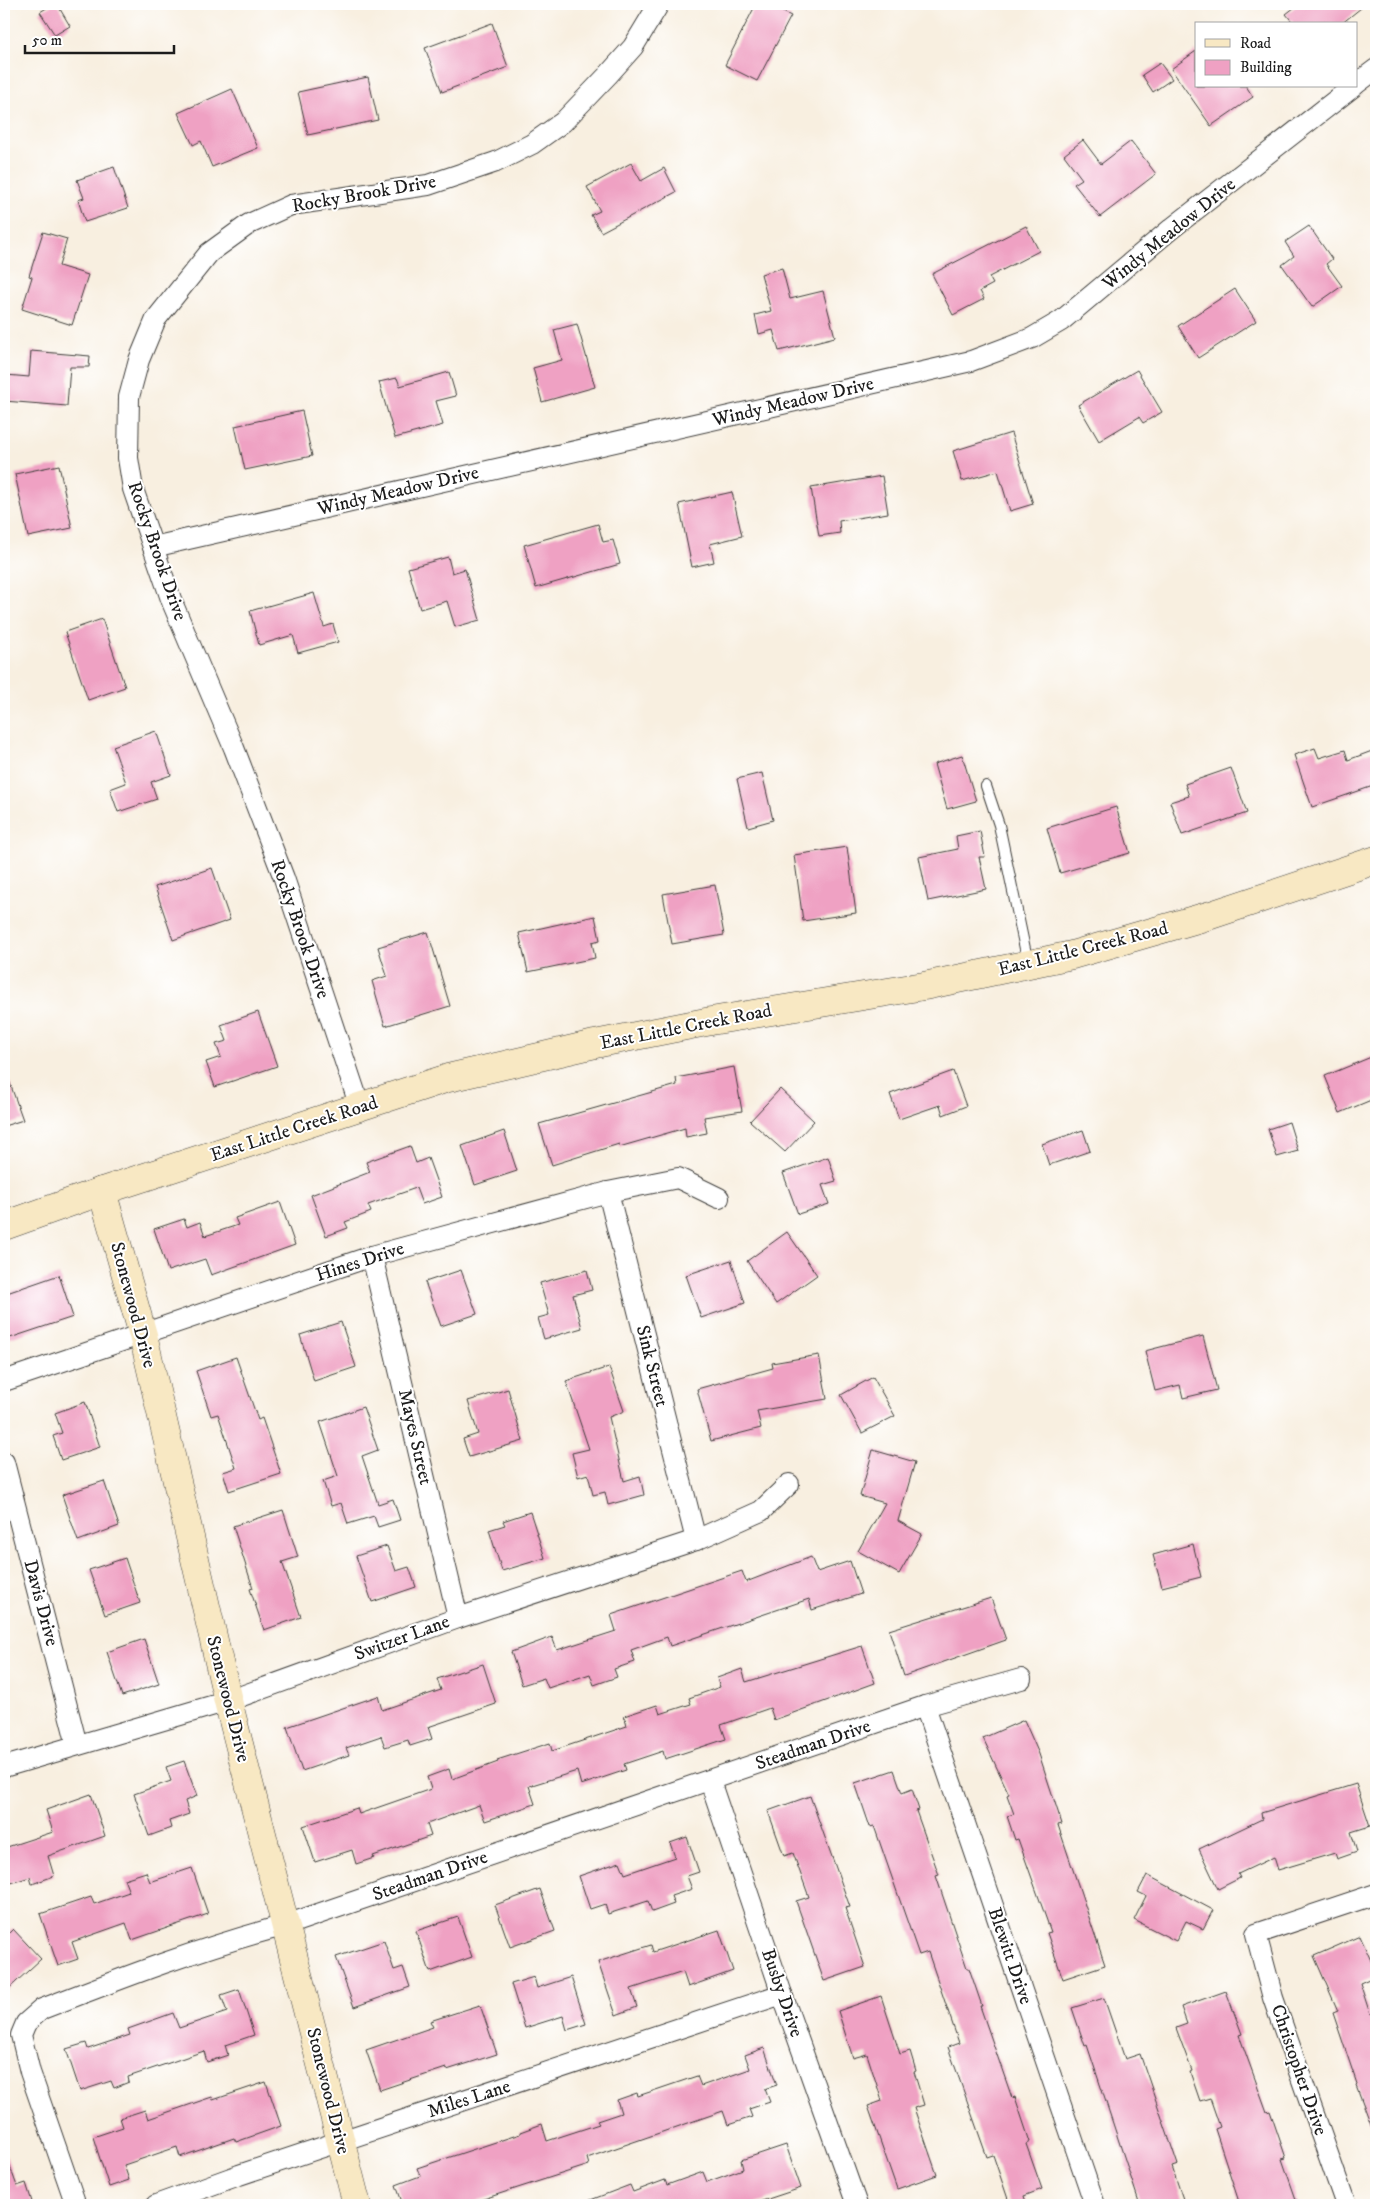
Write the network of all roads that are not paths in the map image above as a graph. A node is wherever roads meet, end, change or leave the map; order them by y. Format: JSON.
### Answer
{"nodes":[{"id":1,"x":659,"y":4,"type":"edge"},
{"id":2,"x":1376,"y":69,"type":"edge"},
{"id":3,"x":1358,"y":83,"type":"edge"},
{"id":4,"x":1351,"y":88,"type":"edge"},
{"id":5,"x":153,"y":546,"type":"junction"},
{"id":6,"x":986,"y":786,"type":"dead end"},
{"id":7,"x":1376,"y":860,"type":"edge"},
{"id":8,"x":1028,"y":964,"type":"junction"},
{"id":9,"x":360,"y":1107,"type":"junction"},
{"id":10,"x":102,"y":1191,"type":"junction"},
{"id":11,"x":608,"y":1192,"type":"junction"},
{"id":12,"x":719,"y":1198,"type":"dead end"},
{"id":13,"x":4,"y":1226,"type":"edge"},
{"id":14,"x":372,"y":1256,"type":"junction"},
{"id":15,"x":143,"y":1335,"type":"junction"},
{"id":16,"x":4,"y":1381,"type":"edge"},
{"id":17,"x":4,"y":1462,"type":"edge"},
{"id":18,"x":789,"y":1484,"type":"dead end"},
{"id":19,"x":696,"y":1540,"type":"junction"},
{"id":20,"x":458,"y":1618,"type":"junction"},
{"id":21,"x":1021,"y":1679,"type":"dead end"},
{"id":22,"x":228,"y":1701,"type":"junction"},
{"id":23,"x":925,"y":1706,"type":"junction"},
{"id":24,"x":77,"y":1745,"type":"junction"},
{"id":25,"x":4,"y":1767,"type":"edge"},
{"id":26,"x":710,"y":1781,"type":"junction"},
{"id":27,"x":1376,"y":1894,"type":"edge"},
{"id":28,"x":286,"y":1925,"type":"junction"},
{"id":29,"x":782,"y":1994,"type":"junction"},
{"id":30,"x":341,"y":2141,"type":"junction"},
{"id":31,"x":76,"y":2205,"type":"edge"},
{"id":32,"x":156,"y":2205,"type":"edge"},
{"id":33,"x":357,"y":2205,"type":"edge"},
{"id":34,"x":857,"y":2205,"type":"edge"},
{"id":35,"x":1095,"y":2205,"type":"edge"},
{"id":36,"x":1346,"y":2205,"type":"edge"}],
"edges":[{"from":1,"to":5,"type":"street","name":"Rocky Brook Drive"},
{"from":2,"to":3,"type":"street","name":"Windy Meadow Drive"},
{"from":4,"to":5,"type":"street","name":"Windy Meadow Drive"},
{"from":5,"to":9,"type":"street","name":"Rocky Brook Drive"},
{"from":6,"to":8,"type":"lane"},
{"from":7,"to":8,"type":"street","name":"East Little Creek Road"},
{"from":8,"to":9,"type":"street","name":"East Little Creek Road"},
{"from":9,"to":10,"type":"street","name":"East Little Creek Road"},
{"from":10,"to":13,"type":"street","name":"East Little Creek Road"},
{"from":10,"to":15,"type":"street","name":"Stonewood Drive"},
{"from":11,"to":12,"type":"street","name":"Hines Drive"},
{"from":11,"to":14,"type":"street","name":"Hines Drive"},
{"from":11,"to":19,"type":"street","name":"Sink Street"},
{"from":14,"to":15,"type":"street","name":"Hines Drive"},
{"from":14,"to":20,"type":"street","name":"Mayes Street"},
{"from":15,"to":16,"type":"street","name":"Hines Drive"},
{"from":15,"to":22,"type":"street","name":"Stonewood Drive"},
{"from":17,"to":24,"type":"street","name":"Davis Drive"},
{"from":18,"to":19,"type":"street","name":"Switzer Lane"},
{"from":19,"to":20,"type":"street","name":"Switzer Lane"},
{"from":20,"to":22,"type":"street","name":"Switzer Lane"},
{"from":21,"to":23,"type":"street","name":"Steadman Drive"},
{"from":22,"to":24,"type":"street","name":"Switzer Lane"},
{"from":22,"to":28,"type":"street","name":"Stonewood Drive"},
{"from":23,"to":26,"type":"street","name":"Steadman Drive"},
{"from":23,"to":35,"type":"street","name":"Blewitt Drive"},
{"from":24,"to":25,"type":"street","name":"Switzer Lane"},
{"from":26,"to":28,"type":"street","name":"Steadman Drive"},
{"from":26,"to":29,"type":"street","name":"Busby Drive"},
{"from":27,"to":36,"type":"street","name":"Christopher Drive"},
{"from":28,"to":30,"type":"street","name":"Stonewood Drive"},
{"from":28,"to":31,"type":"street","name":"Steadman Drive"},
{"from":29,"to":30,"type":"street","name":"Miles Lane"},
{"from":29,"to":34,"type":"street","name":"Busby Drive"},
{"from":30,"to":32,"type":"street","name":"Miles Lane"},
{"from":30,"to":33,"type":"street","name":"Stonewood Drive"}]}
